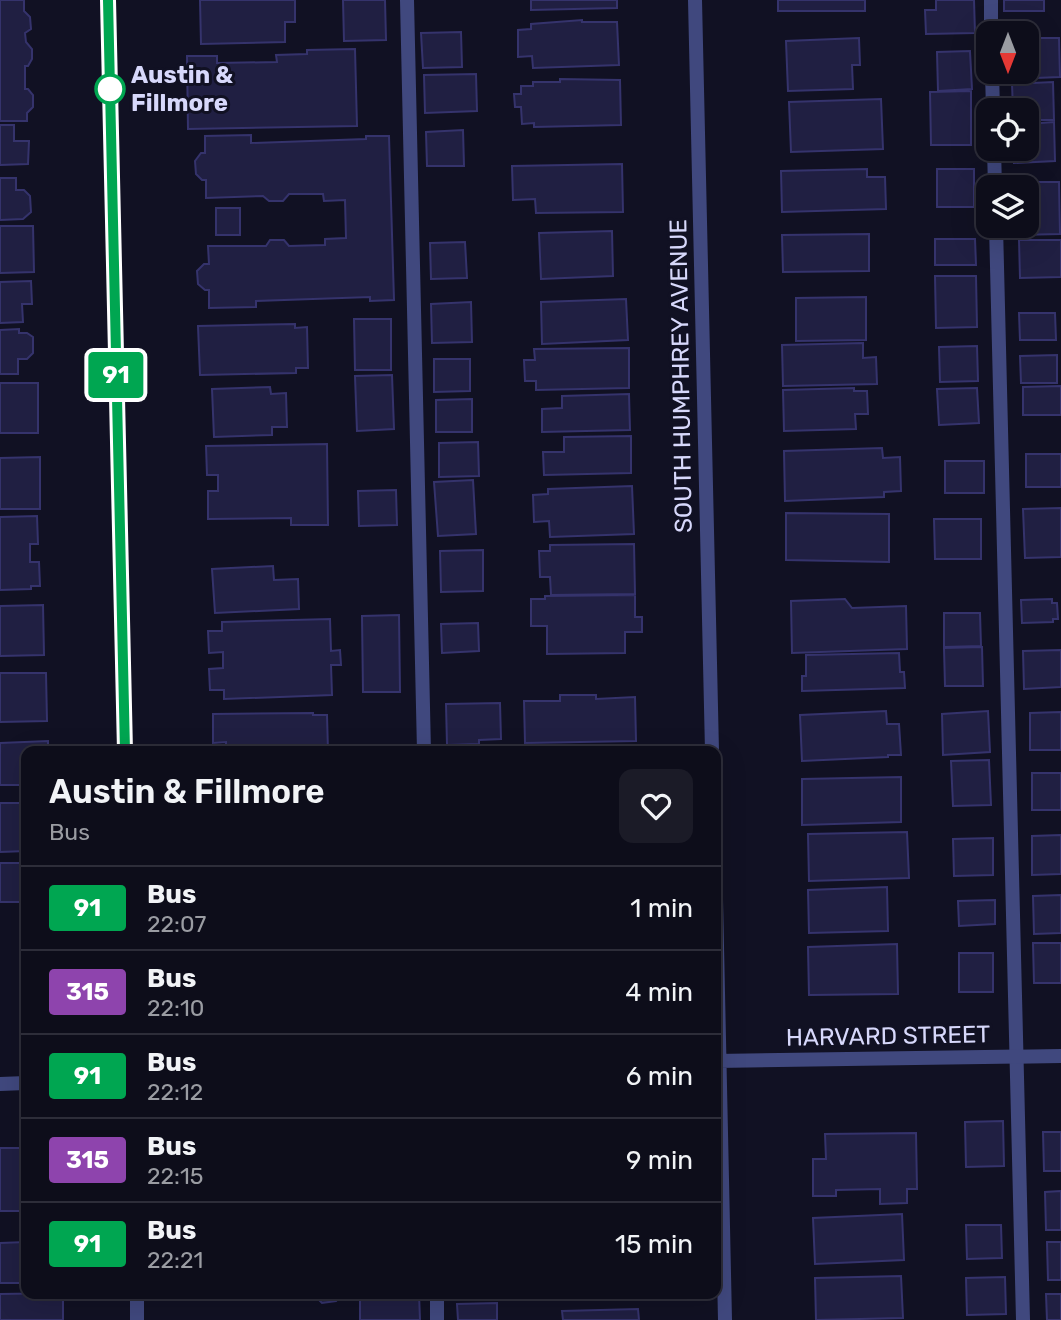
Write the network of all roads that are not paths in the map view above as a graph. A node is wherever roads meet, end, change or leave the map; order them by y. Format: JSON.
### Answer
{"nodes":[{"id":1,"x":108,"y":0,"type":"edge"},
{"id":2,"x":407,"y":0,"type":"edge"},
{"id":3,"x":695,"y":0,"type":"edge"},
{"id":4,"x":990,"y":0,"type":"edge"},
{"id":5,"x":991,"y":21,"type":"edge"},
{"id":6,"x":996,"y":238,"type":"edge"},
{"id":7,"x":125,"y":746,"type":"edge"},
{"id":8,"x":424,"y":746,"type":"edge"},
{"id":9,"x":712,"y":746,"type":"edge"},
{"id":10,"x":1017,"y":1056,"type":"junction"},
{"id":11,"x":1061,"y":1056,"type":"edge"},
{"id":12,"x":721,"y":1061,"type":"edge"},
{"id":13,"x":21,"y":1083,"type":"edge"},
{"id":14,"x":0,"y":1084,"type":"edge"},
{"id":15,"x":721,"y":1172,"type":"edge"},
{"id":16,"x":137,"y":1299,"type":"edge"},
{"id":17,"x":437,"y":1299,"type":"edge"},
{"id":18,"x":137,"y":1320,"type":"edge"},
{"id":19,"x":437,"y":1320,"type":"edge"},
{"id":20,"x":725,"y":1320,"type":"edge"},
{"id":21,"x":1023,"y":1320,"type":"edge"}],
"edges":[{"from":1,"to":7,"type":"street"},
{"from":2,"to":8,"type":"street"},
{"from":3,"to":9,"type":"street","name":"SOUTH HUMPHREY AVENUE"},
{"from":4,"to":5,"type":"street"},
{"from":6,"to":10,"type":"street"},
{"from":10,"to":11,"type":"street","name":"HARVARD STREET"},
{"from":10,"to":12,"type":"street","name":"HARVARD STREET"},
{"from":10,"to":21,"type":"street"},
{"from":13,"to":14,"type":"street"},
{"from":15,"to":20,"type":"street"},
{"from":16,"to":18,"type":"street"},
{"from":17,"to":19,"type":"street"}]}
